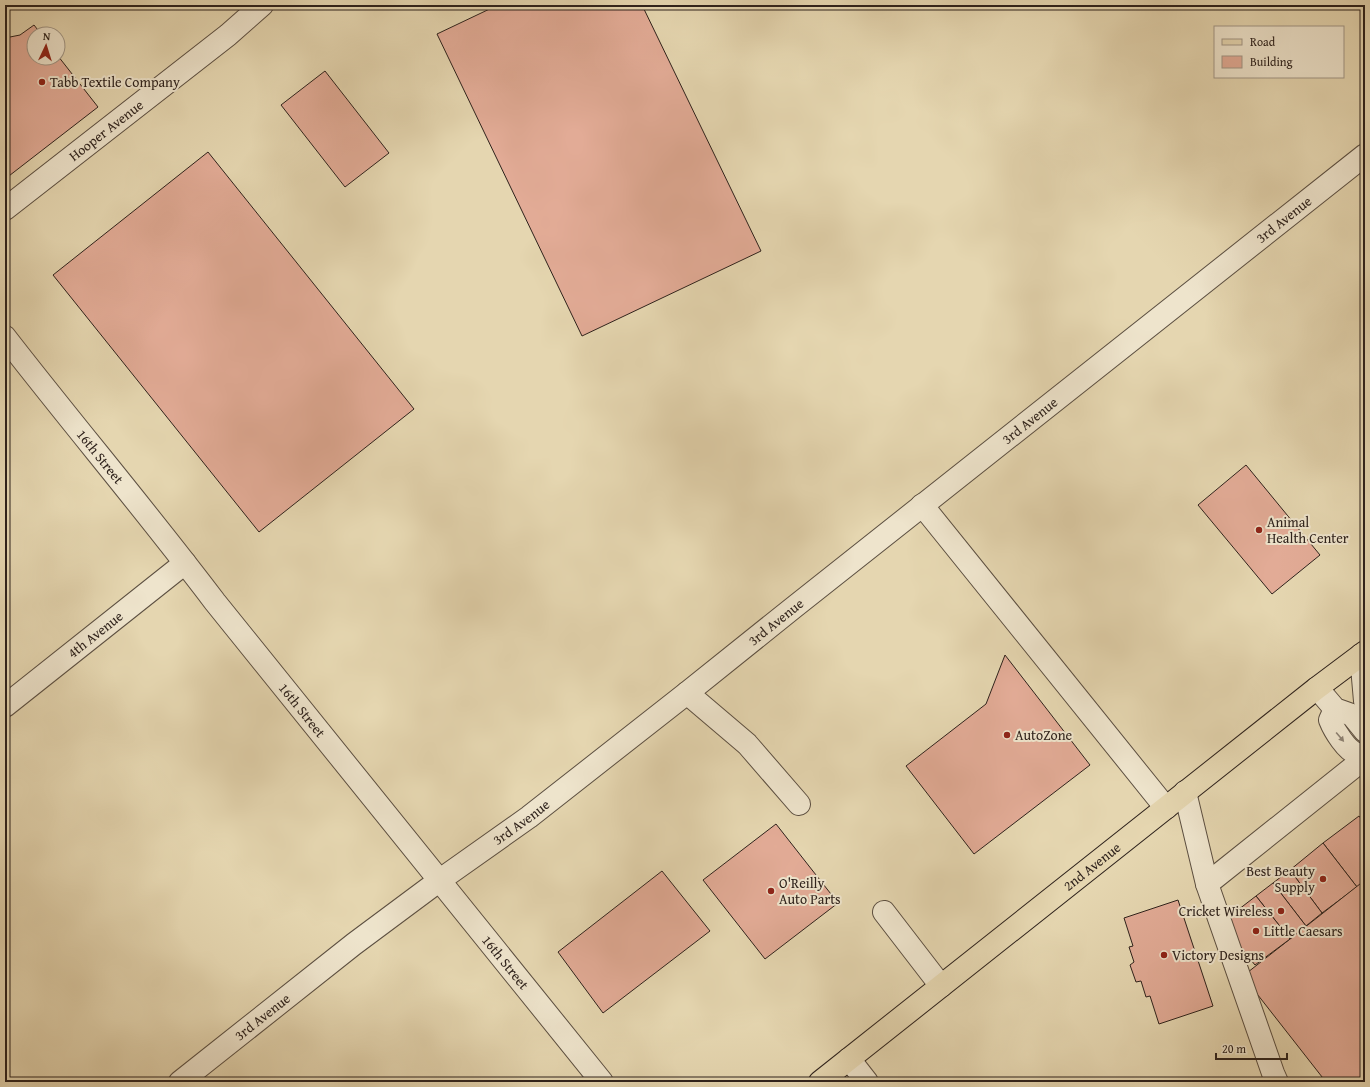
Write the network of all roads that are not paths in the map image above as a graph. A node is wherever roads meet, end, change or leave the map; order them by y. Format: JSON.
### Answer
{"nodes":[{"id":1,"x":262,"y":5,"type":"edge"},
{"id":2,"x":1365,"y":154,"type":"edge"},
{"id":3,"x":5,"y":208,"type":"edge"},
{"id":4,"x":5,"y":337,"type":"edge"},
{"id":5,"x":922,"y":505,"type":"junction"},
{"id":6,"x":185,"y":563,"type":"junction"},
{"id":7,"x":1363,"y":653,"type":"edge"},
{"id":8,"x":1316,"y":688,"type":"junction"},
{"id":9,"x":687,"y":693,"type":"junction"},
{"id":10,"x":1365,"y":701,"type":"edge"},
{"id":11,"x":5,"y":706,"type":"edge"},
{"id":12,"x":1335,"y":709,"type":"junction"},
{"id":13,"x":1365,"y":730,"type":"edge"},
{"id":14,"x":1365,"y":754,"type":"edge"},
{"id":15,"x":1365,"y":758,"type":"edge"},
{"id":16,"x":1185,"y":792,"type":"junction"},
{"id":17,"x":799,"y":804,"type":"dead end"},
{"id":18,"x":1166,"y":808,"type":"junction"},
{"id":19,"x":440,"y":880,"type":"junction"},
{"id":20,"x":1207,"y":884,"type":"junction"},
{"id":21,"x":884,"y":912,"type":"dead end"},
{"id":22,"x":941,"y":986,"type":"junction"},
{"id":23,"x":849,"y":1059,"type":"junction"},
{"id":24,"x":180,"y":1082,"type":"edge"},
{"id":25,"x":602,"y":1082,"type":"edge"},
{"id":26,"x":820,"y":1082,"type":"edge"},
{"id":27,"x":867,"y":1082,"type":"edge"},
{"id":28,"x":1277,"y":1082,"type":"edge"}],
"edges":[{"from":1,"to":3,"type":"street","name":"Hooper Avenue"},
{"from":2,"to":5,"type":"street","name":"3rd Avenue"},
{"from":4,"to":6,"type":"street","name":"16th Street"},
{"from":5,"to":9,"type":"street","name":"3rd Avenue"},
{"from":5,"to":18,"type":"street"},
{"from":6,"to":11,"type":"street","name":"4th Avenue"},
{"from":6,"to":19,"type":"street","name":"16th Street"},
{"from":7,"to":8,"type":"main road","name":"2nd Avenue"},
{"from":7,"to":10,"type":"street"},
{"from":8,"to":12,"type":"street"},
{"from":8,"to":16,"type":"main road","name":"2nd Avenue"},
{"from":9,"to":17,"type":"street"},
{"from":9,"to":19,"type":"street","name":"3rd Avenue"},
{"from":12,"to":13,"type":"street"},
{"from":12,"to":14,"type":"street","one_way":true},
{"from":15,"to":20,"type":"street"},
{"from":16,"to":18,"type":"main road","name":"2nd Avenue"},
{"from":16,"to":20,"type":"street"},
{"from":18,"to":22,"type":"main road","name":"2nd Avenue"},
{"from":19,"to":24,"type":"street","name":"3rd Avenue"},
{"from":19,"to":25,"type":"street","name":"16th Street"},
{"from":20,"to":28,"type":"street"},
{"from":21,"to":22,"type":"street"},
{"from":22,"to":23,"type":"main road","name":"2nd Avenue"},
{"from":23,"to":26,"type":"main road","name":"2nd Avenue"},
{"from":23,"to":27,"type":"street"}]}
